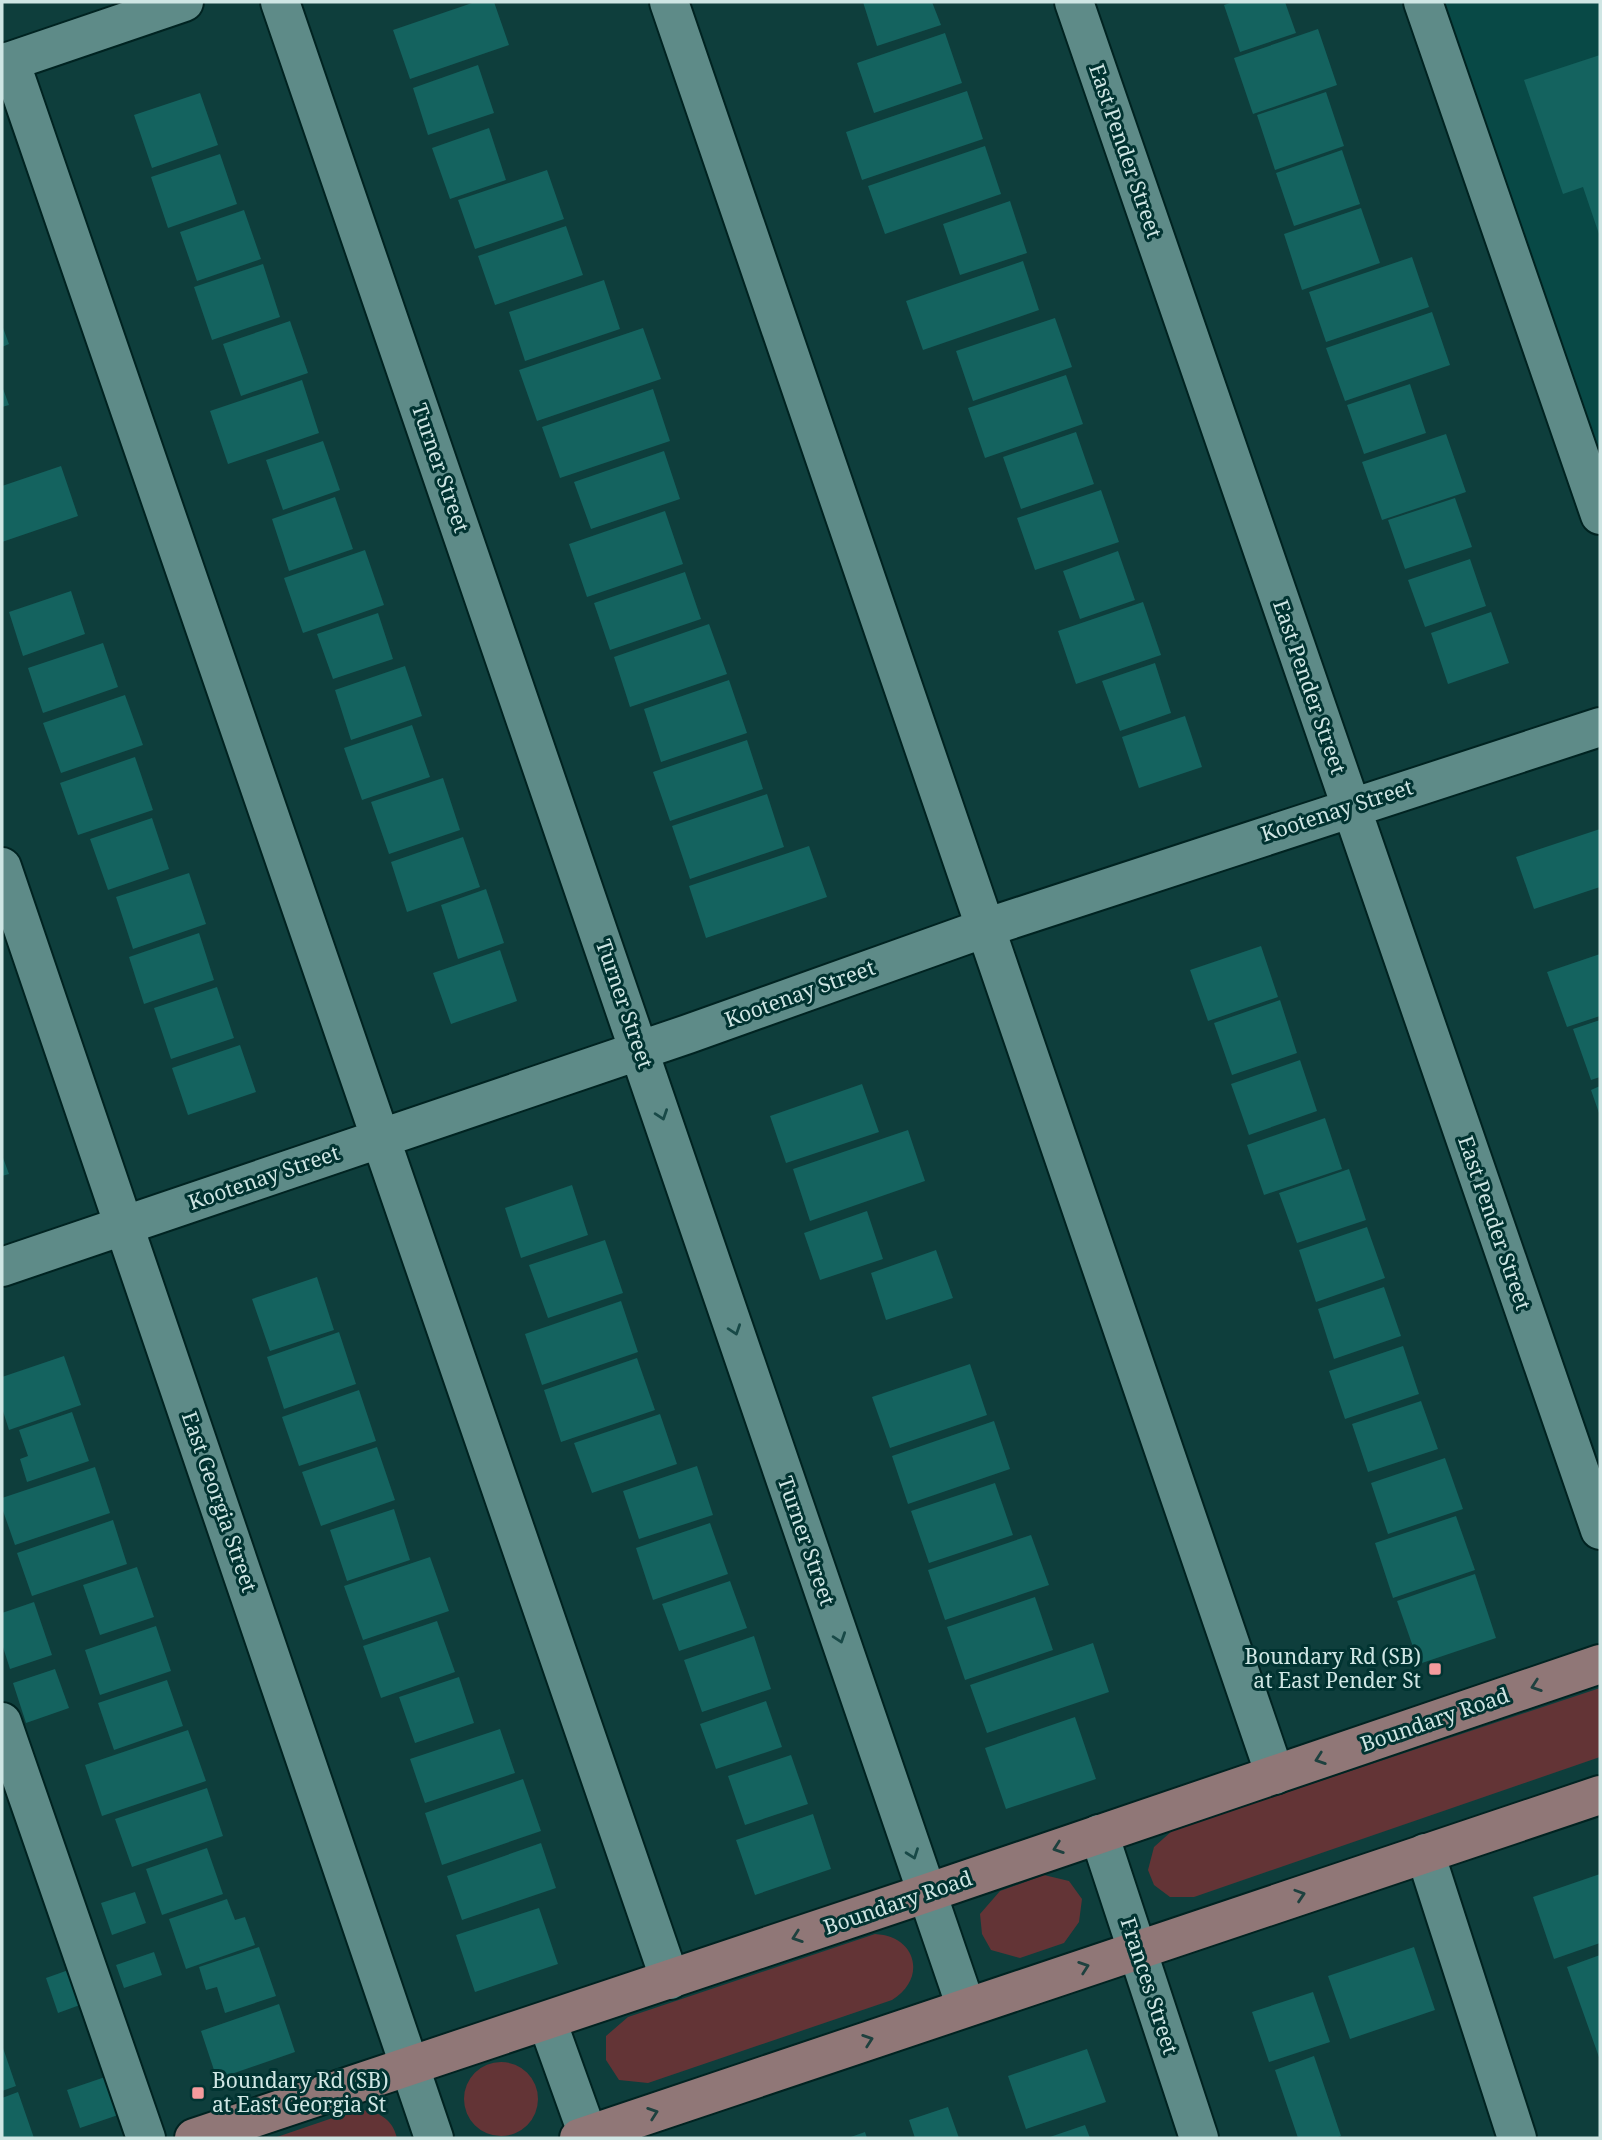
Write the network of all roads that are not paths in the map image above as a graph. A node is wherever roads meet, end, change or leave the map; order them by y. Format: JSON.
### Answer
{"nodes":[{"id":1,"x":184,"y":2,"type":"edge"},
{"id":2,"x":280,"y":2,"type":"edge"},
{"id":3,"x":669,"y":2,"type":"edge"},
{"id":4,"x":1074,"y":2,"type":"edge"},
{"id":5,"x":1423,"y":2,"type":"edge"},
{"id":6,"x":6,"y":63,"type":"edge"},
{"id":7,"x":1600,"y":516,"type":"edge"},
{"id":8,"x":1600,"y":727,"type":"edge"},
{"id":9,"x":1350,"y":807,"type":"junction"},
{"id":10,"x":2,"y":867,"type":"edge"},
{"id":11,"x":985,"y":928,"type":"junction"},
{"id":12,"x":640,"y":1050,"type":"junction"},
{"id":13,"x":378,"y":1139,"type":"junction"},
{"id":14,"x":125,"y":1224,"type":"junction"},
{"id":15,"x":2,"y":1267,"type":"edge"},
{"id":16,"x":1600,"y":1530,"type":"edge"},
{"id":17,"x":1600,"y":1664,"type":"edge"},
{"id":18,"x":2,"y":1722,"type":"edge"},
{"id":19,"x":1275,"y":1775,"type":"junction"},
{"id":20,"x":1600,"y":1795,"type":"edge"},
{"id":21,"x":1099,"y":1834,"type":"junction"},
{"id":22,"x":1425,"y":1853,"type":"junction"},
{"id":23,"x":928,"y":1894,"type":"junction"},
{"id":24,"x":1138,"y":1949,"type":"junction"},
{"id":25,"x":670,"y":1980,"type":"junction"},
{"id":26,"x":966,"y":2007,"type":"junction"},
{"id":27,"x":547,"y":2021,"type":"junction"},
{"id":28,"x":410,"y":2066,"type":"junction"},
{"id":29,"x":585,"y":2137,"type":"edge"},
{"id":30,"x":146,"y":2138,"type":"edge"},
{"id":31,"x":194,"y":2138,"type":"edge"},
{"id":32,"x":434,"y":2138,"type":"edge"},
{"id":33,"x":1199,"y":2138,"type":"edge"},
{"id":34,"x":1517,"y":2138,"type":"edge"}],
"edges":[{"from":1,"to":6,"type":"street"},
{"from":2,"to":12,"type":"street","name":"Turner Street"},
{"from":3,"to":11,"type":"street"},
{"from":4,"to":9,"type":"street","name":"East Pender Street"},
{"from":5,"to":7,"type":"street"},
{"from":6,"to":13,"type":"street"},
{"from":8,"to":9,"type":"street","name":"Kootenay Street"},
{"from":9,"to":11,"type":"street","name":"Kootenay Street"},
{"from":9,"to":16,"type":"street","name":"East Pender Street"},
{"from":10,"to":14,"type":"street","name":"East Georgia Street"},
{"from":11,"to":12,"type":"street","name":"Kootenay Street"},
{"from":11,"to":19,"type":"street"},
{"from":12,"to":13,"type":"street","name":"Kootenay Street"},
{"from":12,"to":23,"type":"street","name":"Turner Street","one_way":true},
{"from":13,"to":14,"type":"street","name":"Kootenay Street"},
{"from":13,"to":25,"type":"street"},
{"from":14,"to":15,"type":"street","name":"Kootenay Street"},
{"from":14,"to":28,"type":"street","name":"East Georgia Street"},
{"from":17,"to":19,"type":"main road","name":"Boundary Road","one_way":true},
{"from":18,"to":30,"type":"street"},
{"from":19,"to":21,"type":"main road","name":"Boundary Road"},
{"from":20,"to":22,"type":"main road"},
{"from":21,"to":23,"type":"main road","name":"Boundary Road","one_way":true},
{"from":21,"to":24,"type":"street","name":"Frances Street"},
{"from":24,"to":22,"type":"main road","one_way":true},
{"from":22,"to":34,"type":"street"},
{"from":23,"to":25,"type":"main road","name":"Boundary Road","one_way":true},
{"from":23,"to":26,"type":"street","name":"Turner Street"},
{"from":26,"to":24,"type":"main road","one_way":true},
{"from":24,"to":33,"type":"street","name":"Frances Street"},
{"from":25,"to":27,"type":"main road","name":"Boundary Road"},
{"from":29,"to":26,"type":"main road","one_way":true},
{"from":27,"to":28,"type":"main road","name":"Boundary Road"},
{"from":27,"to":29,"type":"street"},
{"from":28,"to":31,"type":"main road","name":"Boundary Road"},
{"from":28,"to":32,"type":"street","name":"East Georgia Street"}]}
